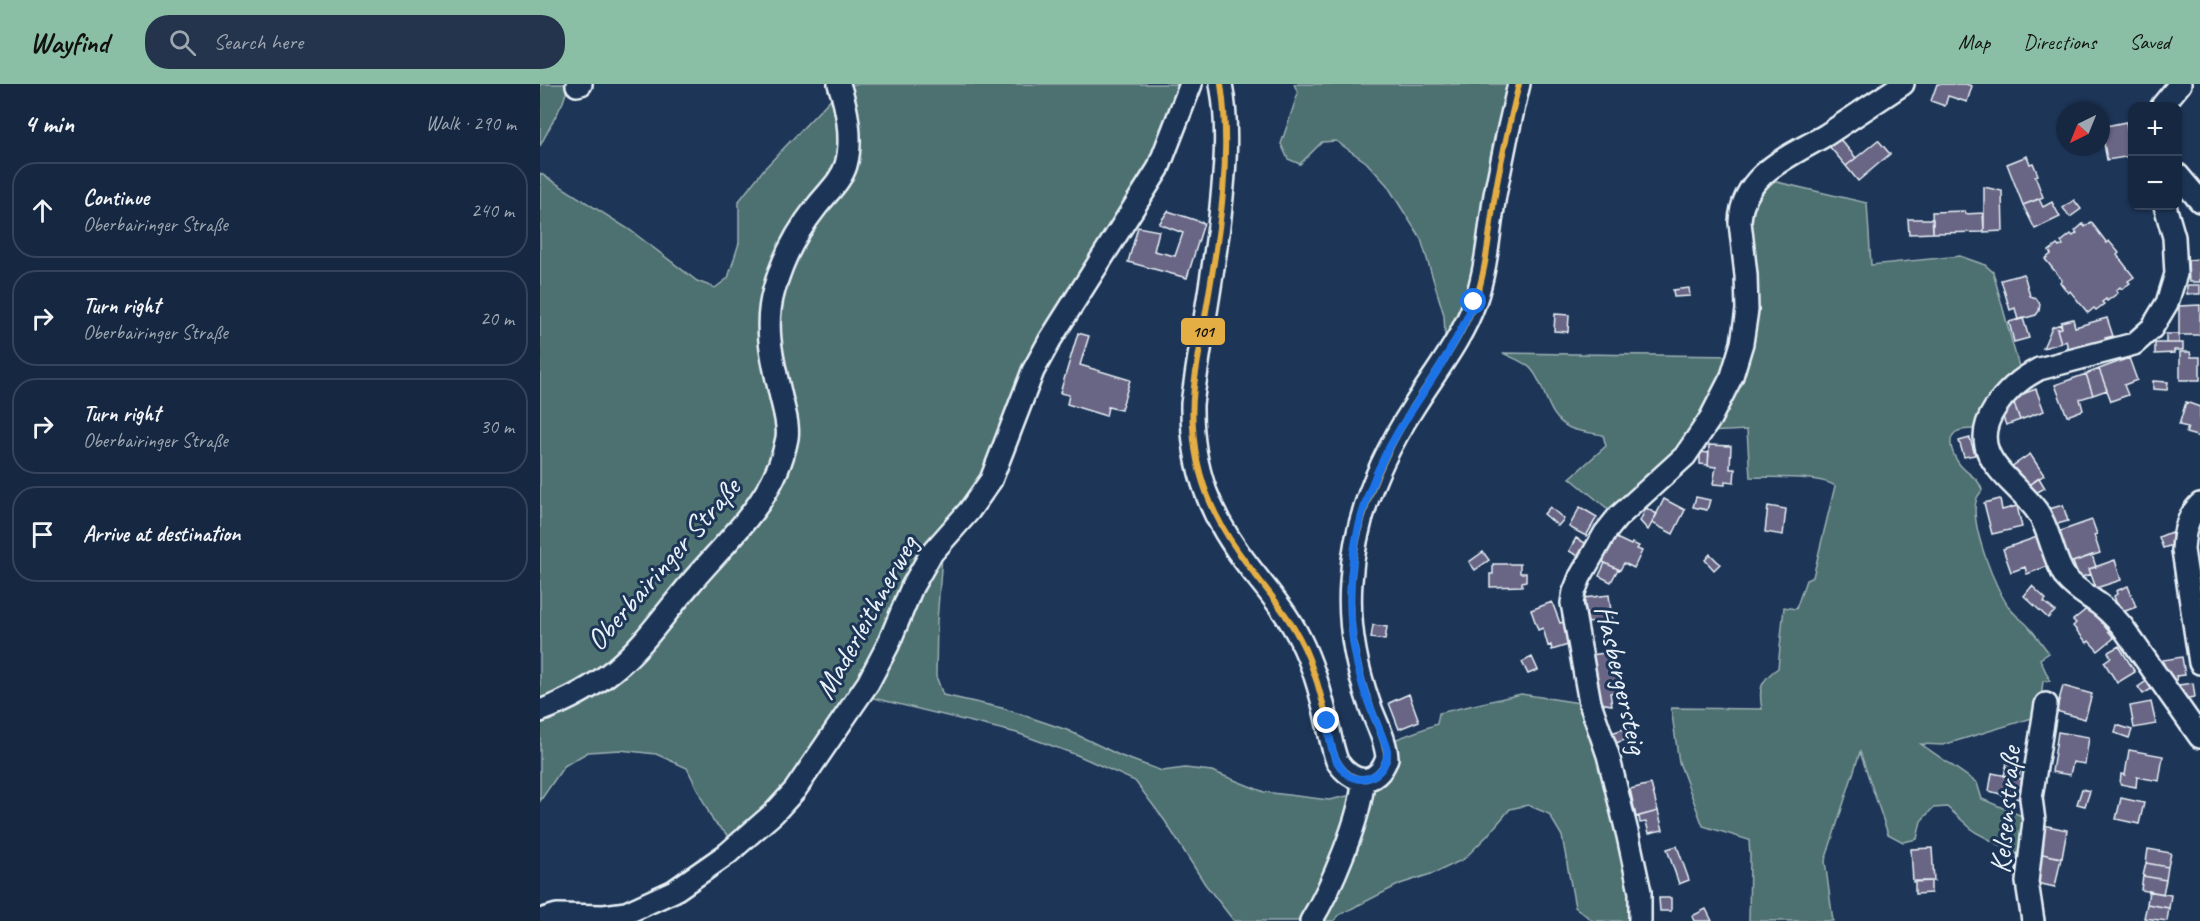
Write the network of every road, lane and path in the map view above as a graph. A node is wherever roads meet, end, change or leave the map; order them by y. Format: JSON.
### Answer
{"nodes":[{"id":1,"x":839,"y":84,"type":"edge"},
{"id":2,"x":1191,"y":84,"type":"edge"},
{"id":3,"x":1221,"y":84,"type":"edge"},
{"id":4,"x":1520,"y":84,"type":"edge"},
{"id":5,"x":1903,"y":84,"type":"edge"},
{"id":6,"x":2180,"y":84,"type":"edge"},
{"id":7,"x":2165,"y":102,"type":"edge"},
{"id":8,"x":2182,"y":180,"type":"edge"},
{"id":9,"x":2200,"y":201,"type":"edge"},
{"id":10,"x":2166,"y":210,"type":"edge"},
{"id":11,"x":2200,"y":504,"type":"edge"},
{"id":12,"x":2200,"y":663,"type":"edge"},
{"id":13,"x":2046,"y":704,"type":"dead end"},
{"id":14,"x":540,"y":711,"type":"edge"},
{"id":15,"x":2200,"y":737,"type":"edge"},
{"id":16,"x":1363,"y":780,"type":"junction"},
{"id":17,"x":540,"y":920,"type":"edge"},
{"id":18,"x":1311,"y":921,"type":"edge"},
{"id":19,"x":1640,"y":921,"type":"edge"},
{"id":20,"x":2033,"y":921,"type":"edge"}],
"edges":[{"from":1,"to":14,"type":"street","name":"Oberbairinger Straße"},
{"from":2,"to":17,"type":"street","name":"Maderleithnerweg"},
{"from":3,"to":16,"type":"street"},
{"from":4,"to":16,"type":"street"},
{"from":5,"to":19,"type":"street","name":"Hasbergersteig"},
{"from":6,"to":7,"type":"street"},
{"from":8,"to":9,"type":"street"},
{"from":10,"to":15,"type":"street"},
{"from":11,"to":12,"type":"street"},
{"from":13,"to":20,"type":"street","name":"Kelsenstraße"},
{"from":16,"to":18,"type":"street"}]}
